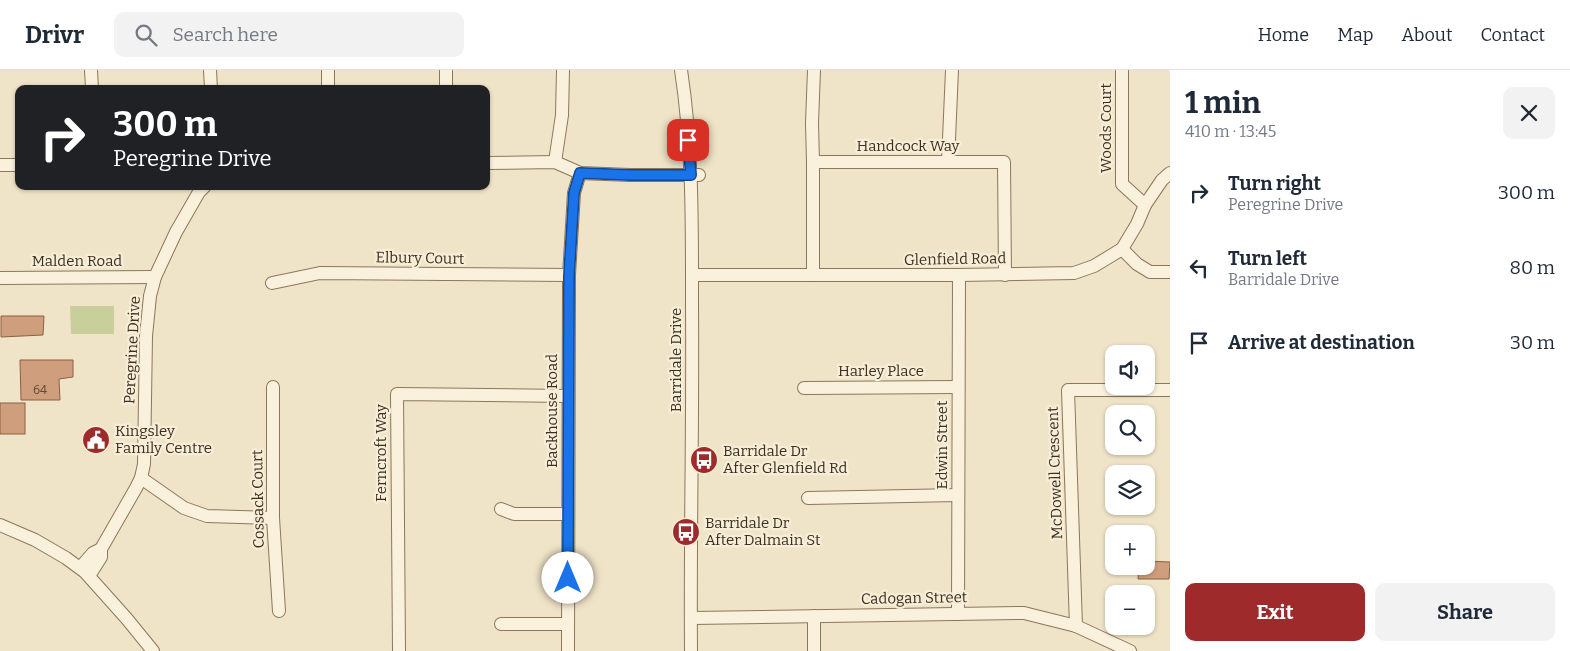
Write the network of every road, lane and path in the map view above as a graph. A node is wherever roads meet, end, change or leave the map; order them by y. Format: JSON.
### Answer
{"nodes":[{"id":1,"x":91,"y":70,"type":"edge"},
{"id":2,"x":210,"y":70,"type":"edge"},
{"id":3,"x":328,"y":70,"type":"edge"},
{"id":4,"x":446,"y":70,"type":"edge"},
{"id":5,"x":563,"y":70,"type":"edge"},
{"id":6,"x":681,"y":70,"type":"edge"},
{"id":7,"x":689,"y":70,"type":"edge"},
{"id":8,"x":814,"y":70,"type":"edge"},
{"id":9,"x":952,"y":70,"type":"edge"},
{"id":10,"x":1122,"y":70,"type":"edge"},
{"id":11,"x":92,"y":85,"type":"edge"},
{"id":12,"x":211,"y":85,"type":"edge"},
{"id":13,"x":328,"y":85,"type":"edge"},
{"id":14,"x":446,"y":85,"type":"edge"},
{"id":15,"x":555,"y":162,"type":"junction"},
{"id":16,"x":812,"y":162,"type":"junction"},
{"id":17,"x":948,"y":162,"type":"junction"},
{"id":18,"x":490,"y":163,"type":"edge"},
{"id":19,"x":0,"y":166,"type":"edge"},
{"id":20,"x":15,"y":166,"type":"edge"},
{"id":21,"x":580,"y":173,"type":"junction"},
{"id":22,"x":1170,"y":173,"type":"edge"},
{"id":23,"x":695,"y":175,"type":"junction"},
{"id":24,"x":201,"y":190,"type":"edge"},
{"id":25,"x":1145,"y":205,"type":"junction"},
{"id":26,"x":1122,"y":249,"type":"junction"},
{"id":27,"x":1170,"y":272,"type":"edge"},
{"id":28,"x":696,"y":275,"type":"junction"},
{"id":29,"x":1005,"y":275,"type":"junction"},
{"id":30,"x":569,"y":276,"type":"junction"},
{"id":31,"x":812,"y":276,"type":"junction"},
{"id":32,"x":959,"y":276,"type":"junction"},
{"id":33,"x":155,"y":277,"type":"junction"},
{"id":34,"x":0,"y":278,"type":"edge"},
{"id":35,"x":272,"y":283,"type":"dead end"},
{"id":36,"x":273,"y":386,"type":"dead end"},
{"id":37,"x":958,"y":386,"type":"junction"},
{"id":38,"x":804,"y":388,"type":"dead end"},
{"id":39,"x":1170,"y":390,"type":"edge"},
{"id":40,"x":568,"y":396,"type":"junction"},
{"id":41,"x":141,"y":478,"type":"junction"},
{"id":42,"x":958,"y":496,"type":"junction"},
{"id":43,"x":808,"y":498,"type":"dead end"},
{"id":44,"x":501,"y":509,"type":"dead end"},
{"id":45,"x":568,"y":514,"type":"junction"},
{"id":46,"x":273,"y":518,"type":"junction"},
{"id":47,"x":0,"y":525,"type":"edge"},
{"id":48,"x":85,"y":572,"type":"junction"},
{"id":49,"x":279,"y":611,"type":"dead end"},
{"id":50,"x":958,"y":614,"type":"junction"},
{"id":51,"x":814,"y":616,"type":"junction"},
{"id":52,"x":695,"y":618,"type":"junction"},
{"id":53,"x":501,"y":624,"type":"dead end"},
{"id":54,"x":568,"y":624,"type":"junction"},
{"id":55,"x":1076,"y":626,"type":"junction"},
{"id":56,"x":153,"y":651,"type":"edge"},
{"id":57,"x":399,"y":651,"type":"edge"},
{"id":58,"x":568,"y":651,"type":"edge"},
{"id":59,"x":691,"y":651,"type":"edge"},
{"id":60,"x":699,"y":651,"type":"edge"},
{"id":61,"x":814,"y":651,"type":"edge"},
{"id":62,"x":1130,"y":651,"type":"edge"}],
"edges":[{"from":1,"to":11,"type":"street"},
{"from":2,"to":12,"type":"street"},
{"from":3,"to":13,"type":"street"},
{"from":4,"to":14,"type":"street"},
{"from":5,"to":15,"type":"street"},
{"from":6,"to":23,"type":"street","name":"Barridale Drive"},
{"from":7,"to":23,"type":"street","name":"Barridale Drive"},
{"from":8,"to":16,"type":"street"},
{"from":9,"to":17,"type":"street"},
{"from":10,"to":25,"type":"street","name":"Woods Court"},
{"from":15,"to":18,"type":"street"},
{"from":15,"to":21,"type":"street"},
{"from":16,"to":17,"type":"street","name":"Handcock Way"},
{"from":16,"to":31,"type":"street"},
{"from":17,"to":29,"type":"street","name":"Handcock Way"},
{"from":19,"to":20,"type":"street"},
{"from":21,"to":23,"type":"street"},
{"from":21,"to":30,"type":"street","name":"Backhouse Road"},
{"from":22,"to":25,"type":"street","name":"Glenfield Road"},
{"from":23,"to":28,"type":"street","name":"Barridale Drive"},
{"from":24,"to":33,"type":"street","name":"Peregrine Drive"},
{"from":25,"to":26,"type":"street","name":"Glenfield Road"},
{"from":26,"to":27,"type":"street"},
{"from":26,"to":29,"type":"street","name":"Glenfield Road"},
{"from":28,"to":31,"type":"street","name":"Glenfield Road"},
{"from":28,"to":52,"type":"street","name":"Barridale Drive"},
{"from":29,"to":32,"type":"street","name":"Glenfield Road"},
{"from":30,"to":35,"type":"street","name":"Elbury Court"},
{"from":30,"to":40,"type":"street","name":"Backhouse Road"},
{"from":31,"to":32,"type":"street","name":"Glenfield Road"},
{"from":32,"to":37,"type":"street","name":"Edwin Street"},
{"from":33,"to":34,"type":"street","name":"Malden Road"},
{"from":33,"to":41,"type":"street","name":"Peregrine Drive"},
{"from":36,"to":46,"type":"street","name":"Cossack Court"},
{"from":37,"to":38,"type":"street","name":"Harley Place"},
{"from":37,"to":42,"type":"street","name":"Edwin Street"},
{"from":39,"to":55,"type":"street","name":"McDowell Crescent"},
{"from":40,"to":45,"type":"street","name":"Backhouse Road"},
{"from":40,"to":57,"type":"street","name":"Ferncroft Way"},
{"from":41,"to":46,"type":"street"},
{"from":41,"to":48,"type":"street","name":"Peregrine Drive"},
{"from":42,"to":43,"type":"street"},
{"from":42,"to":50,"type":"street","name":"Edwin Street"},
{"from":44,"to":45,"type":"street"},
{"from":45,"to":54,"type":"street","name":"Backhouse Road"},
{"from":46,"to":49,"type":"street","name":"Cossack Court"},
{"from":47,"to":48,"type":"street"},
{"from":48,"to":56,"type":"street"},
{"from":50,"to":51,"type":"street","name":"Cadogan Street"},
{"from":50,"to":55,"type":"street","name":"Cadogan Street"},
{"from":51,"to":52,"type":"street","name":"Cadogan Street"},
{"from":51,"to":61,"type":"street"},
{"from":52,"to":59,"type":"street","name":"Barridale Drive"},
{"from":52,"to":60,"type":"street","name":"Barridale Drive"},
{"from":53,"to":54,"type":"street"},
{"from":54,"to":58,"type":"street","name":"Backhouse Road"},
{"from":55,"to":62,"type":"street","name":"Cadogan Street"}]}
